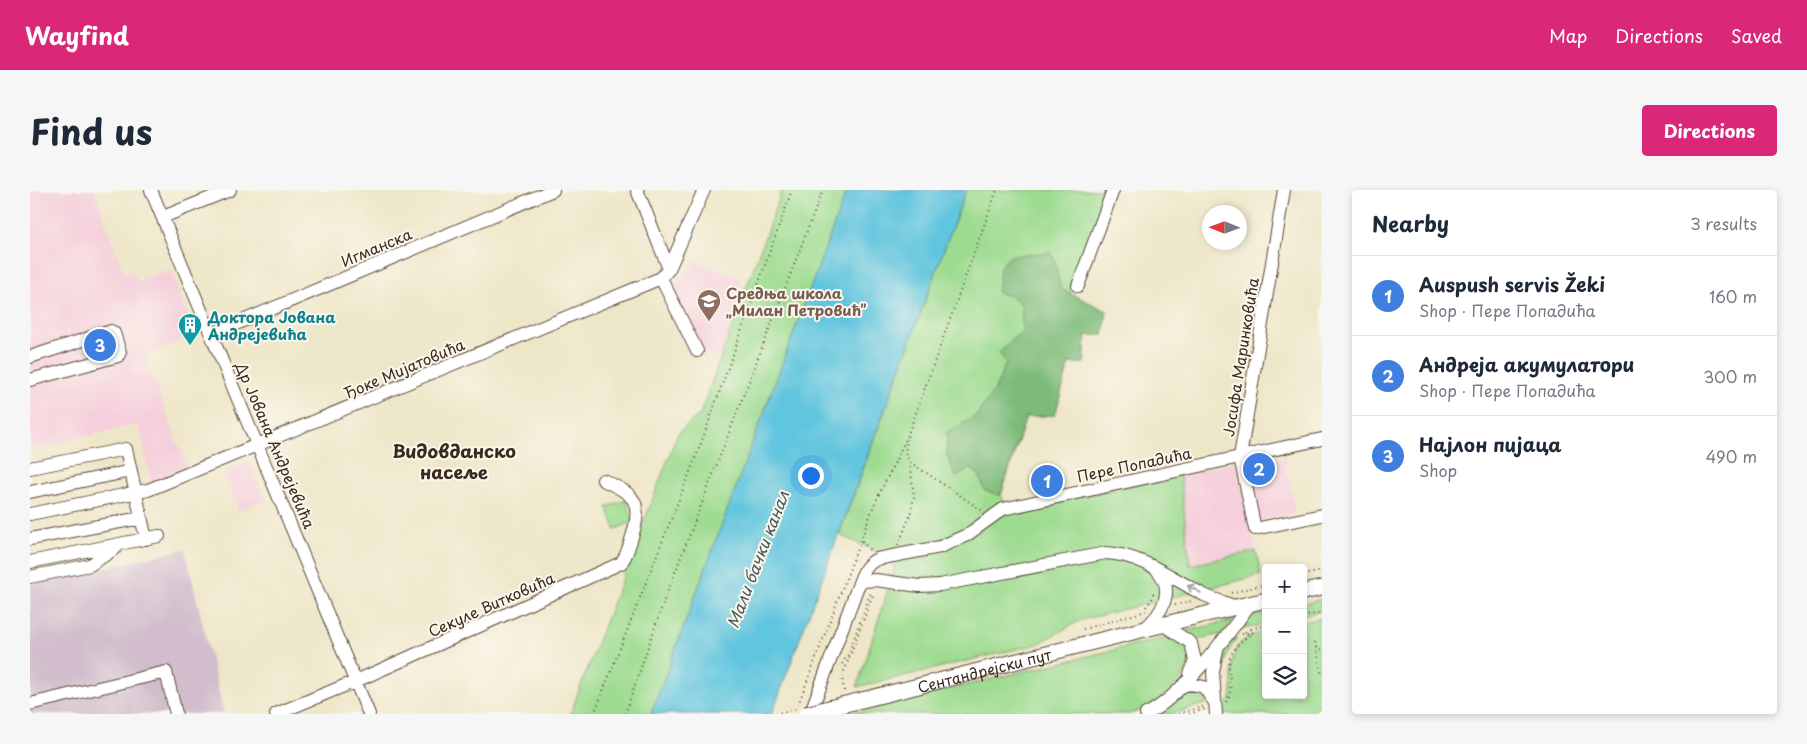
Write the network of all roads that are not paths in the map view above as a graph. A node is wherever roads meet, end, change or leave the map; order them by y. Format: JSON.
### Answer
{"nodes":[{"id":1,"x":151,"y":190,"type":"edge"},
{"id":2,"x":230,"y":190,"type":"edge"},
{"id":3,"x":553,"y":190,"type":"edge"},
{"id":4,"x":637,"y":190,"type":"edge"},
{"id":5,"x":704,"y":190,"type":"edge"},
{"id":6,"x":1113,"y":190,"type":"edge"},
{"id":7,"x":1284,"y":190,"type":"edge"},
{"id":8,"x":163,"y":218,"type":"junction"},
{"id":9,"x":665,"y":273,"type":"junction"},
{"id":10,"x":1078,"y":286,"type":"dead end"},
{"id":11,"x":212,"y":334,"type":"junction"},
{"id":12,"x":697,"y":351,"type":"dead end"},
{"id":13,"x":30,"y":357,"type":"edge"},
{"id":14,"x":30,"y":380,"type":"edge"},
{"id":15,"x":1244,"y":430,"type":"junction"},
{"id":16,"x":1322,"y":440,"type":"edge"},
{"id":17,"x":259,"y":446,"type":"junction"},
{"id":18,"x":1259,"y":453,"type":"junction"},
{"id":19,"x":1240,"y":457,"type":"junction"},
{"id":20,"x":30,"y":468,"type":"edge"},
{"id":21,"x":131,"y":472,"type":"junction"},
{"id":22,"x":603,"y":480,"type":"dead end"},
{"id":23,"x":142,"y":491,"type":"junction"},
{"id":24,"x":30,"y":492,"type":"edge"},
{"id":25,"x":30,"y":514,"type":"edge"},
{"id":26,"x":1322,"y":515,"type":"edge"},
{"id":27,"x":141,"y":518,"type":"junction"},
{"id":28,"x":160,"y":536,"type":"dead end"},
{"id":29,"x":30,"y":539,"type":"edge"},
{"id":30,"x":146,"y":539,"type":"junction"},
{"id":31,"x":123,"y":544,"type":"junction"},
{"id":32,"x":30,"y":562,"type":"edge"},
{"id":33,"x":1153,"y":567,"type":"junction"},
{"id":34,"x":30,"y":577,"type":"edge"},
{"id":35,"x":858,"y":586,"type":"junction"},
{"id":36,"x":1322,"y":588,"type":"edge"},
{"id":37,"x":1307,"y":591,"type":"edge"},
{"id":38,"x":1262,"y":601,"type":"edge"},
{"id":39,"x":1244,"y":606,"type":"junction"},
{"id":40,"x":1162,"y":624,"type":"junction"},
{"id":41,"x":1144,"y":629,"type":"junction"},
{"id":42,"x":1220,"y":643,"type":"junction"},
{"id":43,"x":1190,"y":677,"type":"junction"},
{"id":44,"x":356,"y":681,"type":"junction"},
{"id":45,"x":30,"y":704,"type":"edge"},
{"id":46,"x":1214,"y":707,"type":"edge"},
{"id":47,"x":176,"y":714,"type":"edge"},
{"id":48,"x":276,"y":714,"type":"edge"},
{"id":49,"x":369,"y":714,"type":"edge"},
{"id":50,"x":806,"y":714,"type":"edge"},
{"id":51,"x":810,"y":714,"type":"edge"},
{"id":52,"x":1146,"y":714,"type":"edge"}],
"edges":[{"from":1,"to":8,"type":"street","name":"Др Јована Андрејевића"},
{"from":2,"to":8,"type":"street"},
{"from":3,"to":11,"type":"street","name":"Игманска"},
{"from":4,"to":9,"type":"street"},
{"from":5,"to":9,"type":"street"},
{"from":6,"to":10,"type":"street"},
{"from":7,"to":15,"type":"street","name":"Јосифа Маринковића"},
{"from":8,"to":11,"type":"street","name":"Др Јована Андрејевића"},
{"from":9,"to":12,"type":"street"},
{"from":9,"to":17,"type":"street","name":"Ђоке Мијатовића"},
{"from":11,"to":17,"type":"street","name":"Др Јована Андрејевића"},
{"from":13,"to":14,"type":"street"},
{"from":15,"to":18,"type":"street"},
{"from":15,"to":19,"type":"street","name":"Јосифа Маринковића"},
{"from":16,"to":18,"type":"street","name":"Пере Попадића"},
{"from":17,"to":23,"type":"street","name":"Ђоке Мијатовића"},
{"from":17,"to":44,"type":"street","name":"Др Јована Андрејевића"},
{"from":18,"to":19,"type":"street","name":"Пере Попадића"},
{"from":19,"to":26,"type":"street","name":"Јосифа Маринковића"},
{"from":19,"to":35,"type":"street","name":"Пере Попадића"},
{"from":20,"to":21,"type":"street"},
{"from":21,"to":23,"type":"street"},
{"from":21,"to":24,"type":"street"},
{"from":22,"to":44,"type":"street","name":"Секуле Витковића"},
{"from":23,"to":25,"type":"street","name":"Ђоке Мијатовића"},
{"from":23,"to":27,"type":"street"},
{"from":27,"to":29,"type":"street"},
{"from":27,"to":30,"type":"street"},
{"from":28,"to":30,"type":"street"},
{"from":30,"to":31,"type":"street"},
{"from":31,"to":32,"type":"street"},
{"from":31,"to":34,"type":"street"},
{"from":33,"to":35,"type":"street"},
{"from":39,"to":33,"type":"street","one_way":true},
{"from":33,"to":41,"type":"street"},
{"from":35,"to":51,"type":"street","name":"Пере Попадића"},
{"from":36,"to":37,"type":"main road"},
{"from":38,"to":39,"type":"main road","name":"Сентандрејски пут"},
{"from":39,"to":40,"type":"main road","name":"Сентандрејски пут"},
{"from":39,"to":42,"type":"street"},
{"from":40,"to":41,"type":"main road","name":"Сентандрејски пут"},
{"from":40,"to":43,"type":"street"},
{"from":41,"to":50,"type":"main road","name":"Сентандрејски пут","bridge":true},
{"from":42,"to":43,"type":"street"},
{"from":42,"to":46,"type":"street"},
{"from":43,"to":46,"type":"street"},
{"from":43,"to":52,"type":"street"},
{"from":44,"to":48,"type":"street","name":"Секуле Витковића"},
{"from":44,"to":49,"type":"street","name":"Др Јована Андрејевића"},
{"from":45,"to":47,"type":"street"}]}
